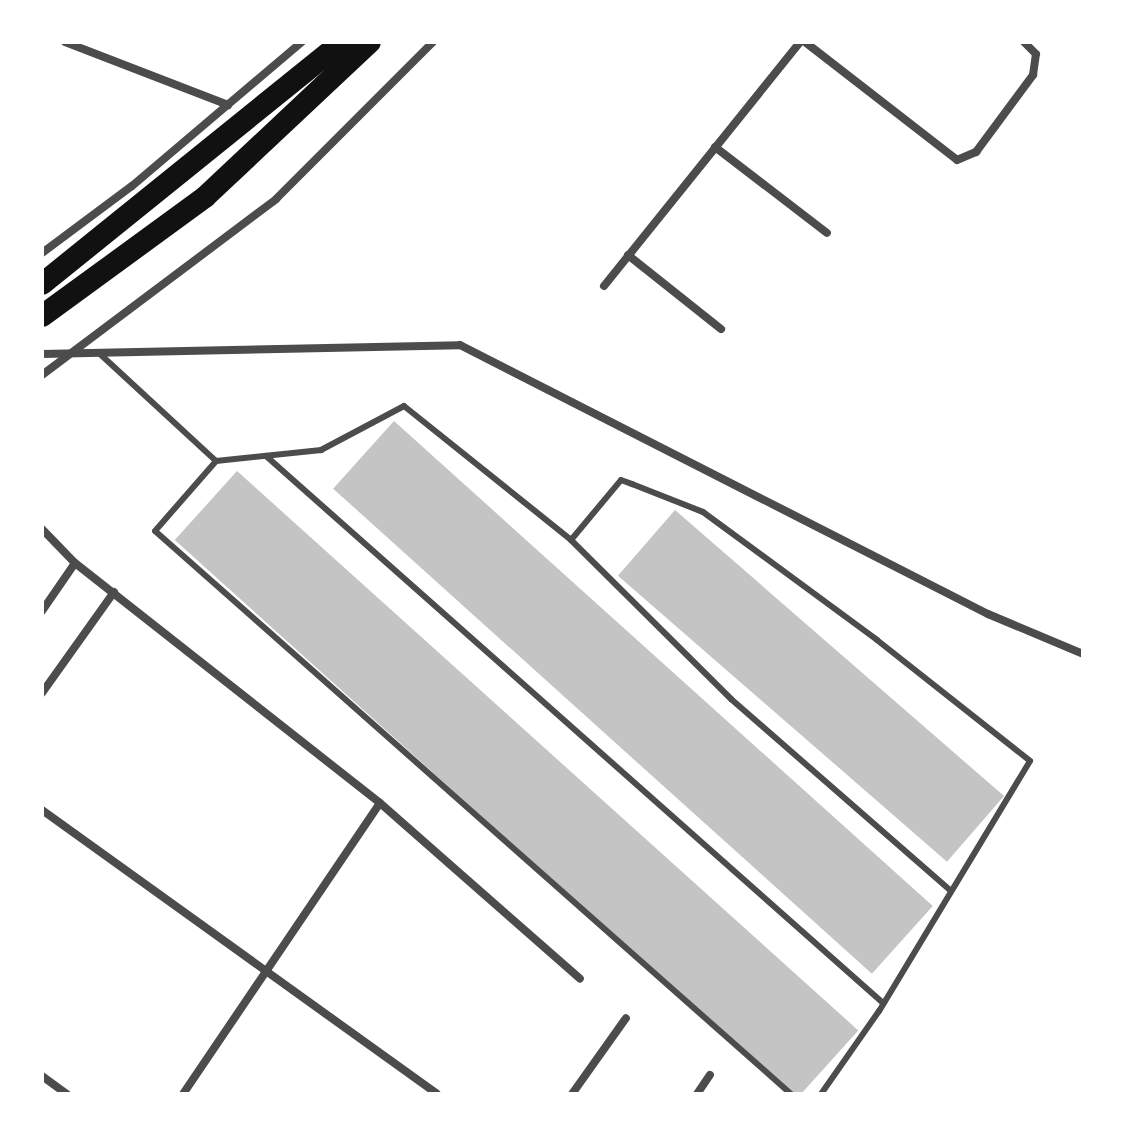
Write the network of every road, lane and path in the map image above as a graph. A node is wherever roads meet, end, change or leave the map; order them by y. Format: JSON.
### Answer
{"nodes":[{"id":1,"x":65,"y":42,"type":"edge"},
{"id":2,"x":302,"y":42,"type":"edge"},
{"id":3,"x":342,"y":42,"type":"edge"},
{"id":4,"x":370,"y":42,"type":"edge"},
{"id":5,"x":433,"y":42,"type":"edge"},
{"id":6,"x":802,"y":42,"type":"edge"},
{"id":7,"x":1024,"y":42,"type":"edge"},
{"id":8,"x":228,"y":105,"type":"junction"},
{"id":9,"x":715,"y":147,"type":"junction"},
{"id":10,"x":827,"y":233,"type":"dead end"},
{"id":11,"x":42,"y":253,"type":"edge"},
{"id":12,"x":628,"y":255,"type":"junction"},
{"id":13,"x":42,"y":284,"type":"edge"},
{"id":14,"x":604,"y":286,"type":"dead end"},
{"id":15,"x":42,"y":316,"type":"edge"},
{"id":16,"x":721,"y":329,"type":"dead end"},
{"id":17,"x":42,"y":354,"type":"edge"},
{"id":18,"x":100,"y":354,"type":"junction"},
{"id":19,"x":66,"y":355,"type":"junction"},
{"id":20,"x":42,"y":375,"type":"edge"},
{"id":21,"x":266,"y":456,"type":"junction"},
{"id":22,"x":216,"y":461,"type":"junction"},
{"id":23,"x":42,"y":529,"type":"edge"},
{"id":24,"x":571,"y":540,"type":"junction"},
{"id":25,"x":75,"y":563,"type":"junction"},
{"id":26,"x":114,"y":592,"type":"junction"},
{"id":27,"x":42,"y":611,"type":"edge"},
{"id":28,"x":1083,"y":654,"type":"edge"},
{"id":29,"x":42,"y":693,"type":"edge"},
{"id":30,"x":380,"y":803,"type":"junction"},
{"id":31,"x":42,"y":810,"type":"edge"},
{"id":32,"x":951,"y":891,"type":"junction"},
{"id":33,"x":265,"y":972,"type":"junction"},
{"id":34,"x":580,"y":979,"type":"dead end"},
{"id":35,"x":883,"y":1003,"type":"junction"},
{"id":36,"x":626,"y":1018,"type":"dead end"},
{"id":37,"x":710,"y":1075,"type":"dead end"},
{"id":38,"x":42,"y":1076,"type":"edge"},
{"id":39,"x":67,"y":1094,"type":"edge"},
{"id":40,"x":183,"y":1094,"type":"edge"},
{"id":41,"x":437,"y":1094,"type":"edge"},
{"id":42,"x":572,"y":1094,"type":"edge"},
{"id":43,"x":697,"y":1094,"type":"edge"},
{"id":44,"x":791,"y":1094,"type":"edge"},
{"id":45,"x":821,"y":1094,"type":"edge"}],
"edges":[{"from":1,"to":8,"type":"street"},
{"from":2,"to":8,"type":"street"},
{"from":3,"to":13,"type":"highway"},
{"from":4,"to":15,"type":"highway"},
{"from":5,"to":19,"type":"street"},
{"from":6,"to":7,"type":"street"},
{"from":6,"to":9,"type":"street"},
{"from":8,"to":11,"type":"street"},
{"from":9,"to":10,"type":"street"},
{"from":9,"to":12,"type":"street"},
{"from":12,"to":14,"type":"street"},
{"from":12,"to":16,"type":"street"},
{"from":17,"to":19,"type":"street"},
{"from":18,"to":19,"type":"street"},
{"from":18,"to":22,"type":"lane"},
{"from":18,"to":28,"type":"street"},
{"from":19,"to":20,"type":"street"},
{"from":21,"to":22,"type":"lane"},
{"from":21,"to":24,"type":"lane"},
{"from":21,"to":35,"type":"lane"},
{"from":22,"to":44,"type":"lane"},
{"from":23,"to":25,"type":"street"},
{"from":24,"to":32,"type":"lane"},
{"from":24,"to":32,"type":"lane"},
{"from":25,"to":26,"type":"street"},
{"from":25,"to":27,"type":"street"},
{"from":26,"to":29,"type":"street"},
{"from":26,"to":30,"type":"street"},
{"from":30,"to":33,"type":"street"},
{"from":30,"to":34,"type":"street"},
{"from":31,"to":33,"type":"street"},
{"from":32,"to":35,"type":"lane"},
{"from":33,"to":40,"type":"street"},
{"from":33,"to":41,"type":"street"},
{"from":35,"to":45,"type":"lane"},
{"from":36,"to":42,"type":"street"},
{"from":37,"to":43,"type":"street"},
{"from":38,"to":39,"type":"street"}]}
